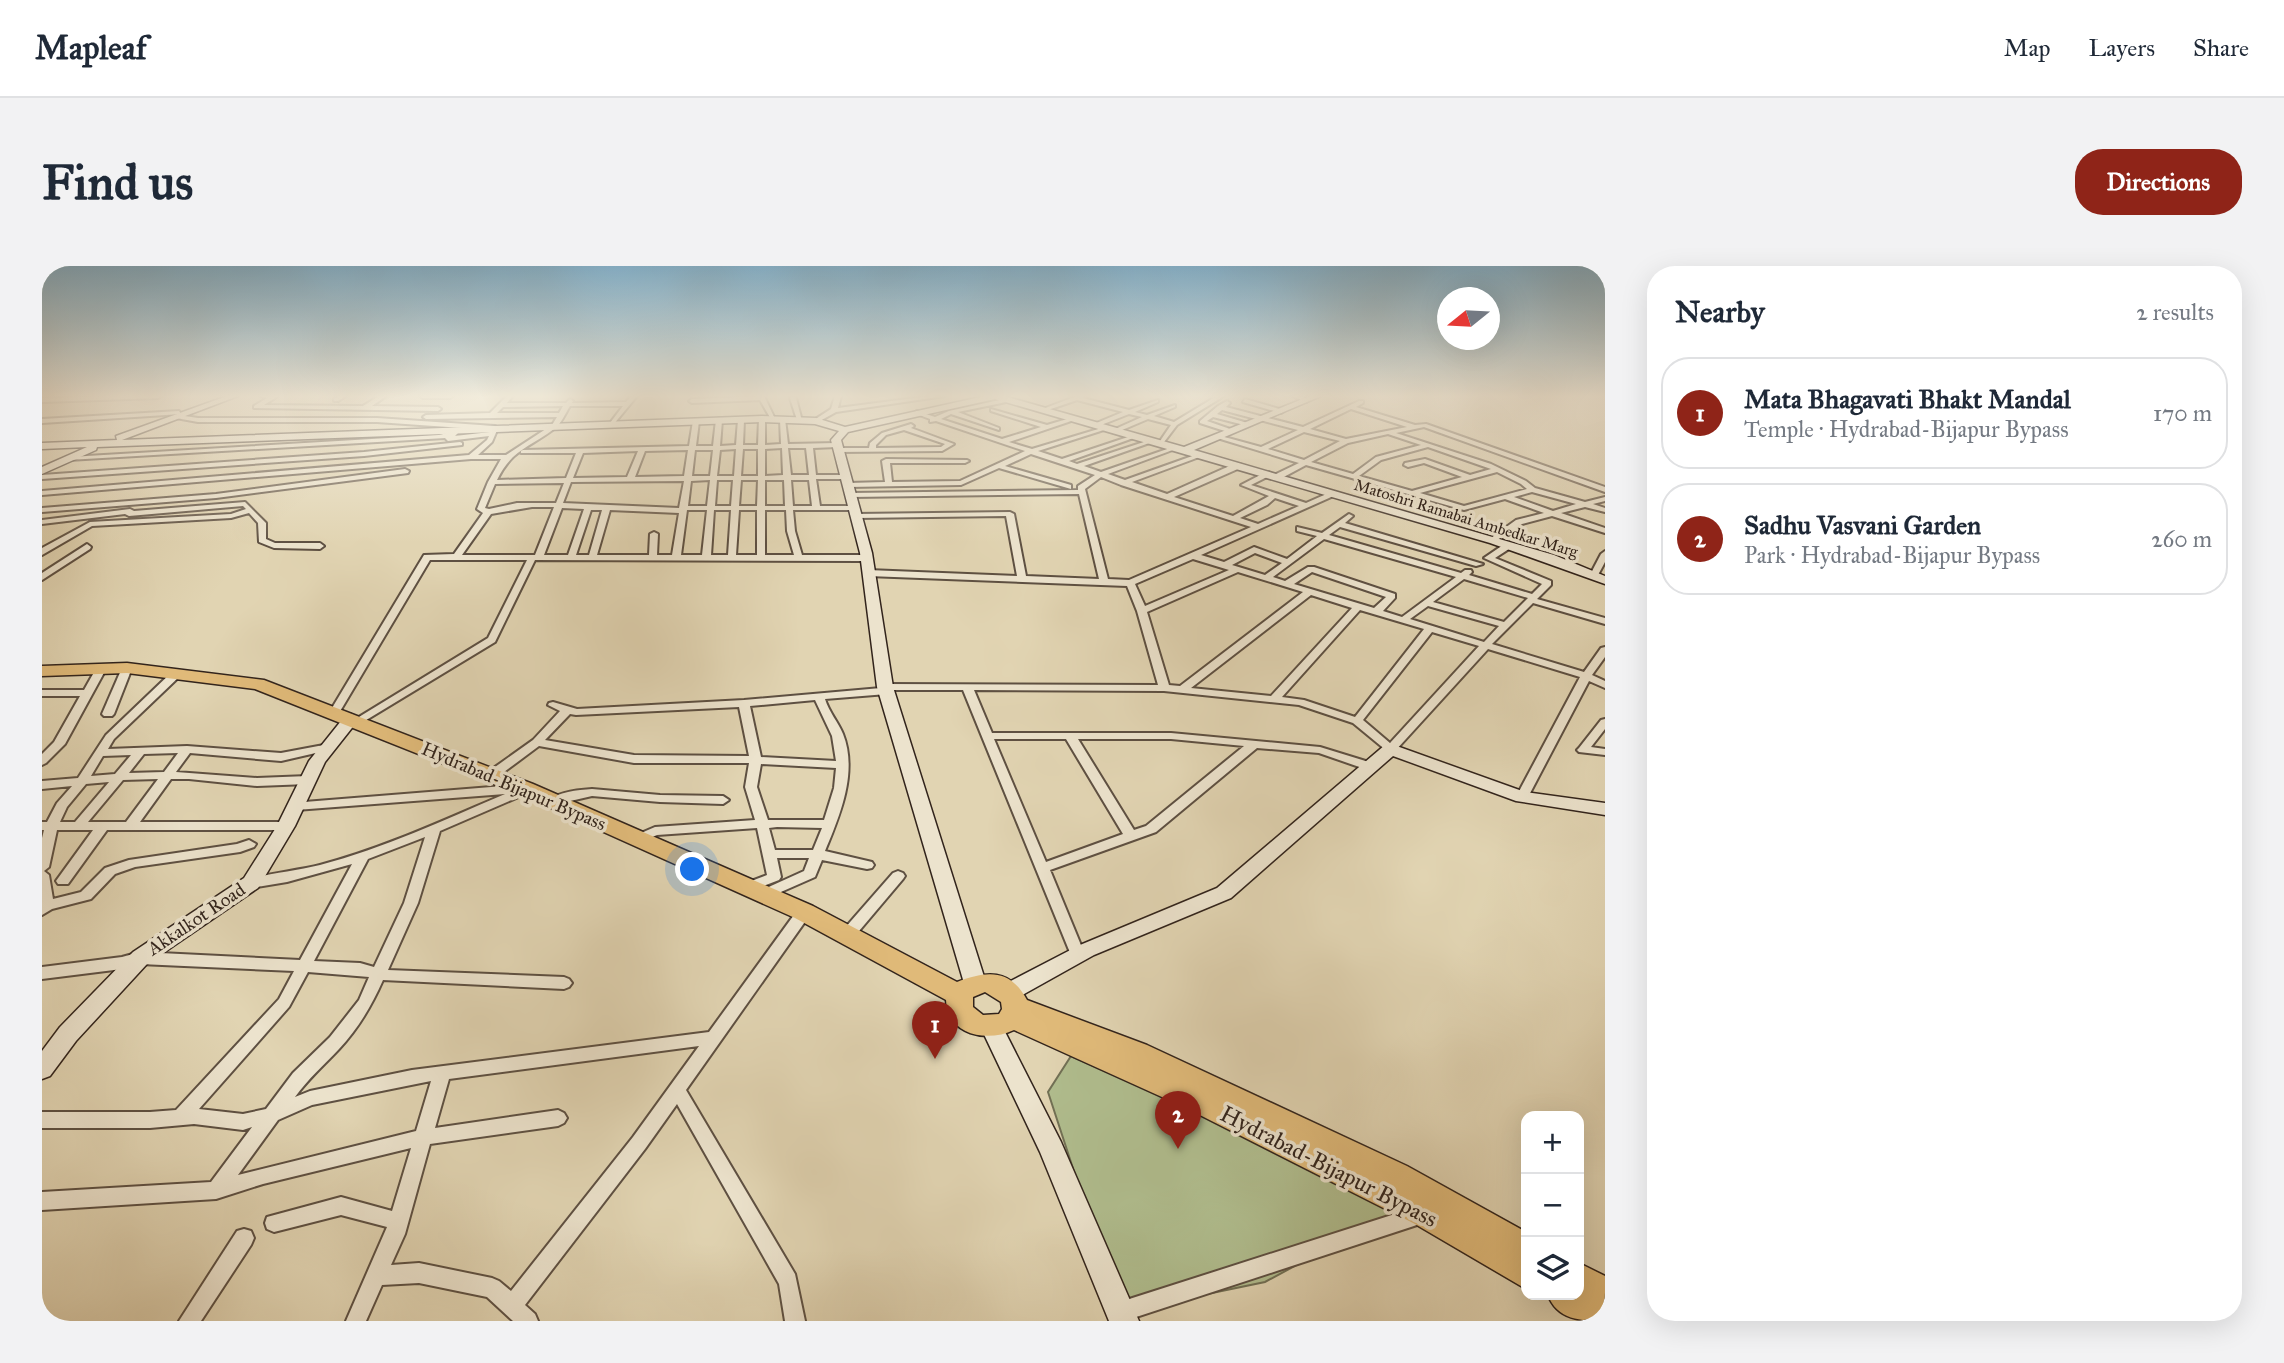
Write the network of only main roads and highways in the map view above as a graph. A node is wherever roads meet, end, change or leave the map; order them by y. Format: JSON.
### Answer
{"nodes":[{"id":1,"x":42,"y":671,"type":"edge"},
{"id":2,"x":967,"y":989,"type":"junction"},
{"id":3,"x":1008,"y":1011,"type":"junction"},
{"id":4,"x":1521,"y":1247,"type":"edge"},
{"id":5,"x":1521,"y":1269,"type":"edge"},
{"id":6,"x":1584,"y":1283,"type":"edge"},
{"id":7,"x":1605,"y":1295,"type":"edge"},
{"id":8,"x":1574,"y":1300,"type":"edge"},
{"id":9,"x":1605,"y":1318,"type":"edge"}],
"edges":[{"from":1,"to":2,"type":"main road","name":"Hydrabad-Bijapur Bypass"},
{"from":2,"to":3,"type":"main road","name":"Hydrabad-Bijapur Bypass"},
{"from":2,"to":3,"type":"main road"},
{"from":3,"to":4,"type":"main road"},
{"from":3,"to":5,"type":"main road","name":"Hydrabad-Bijapur Bypass"},
{"from":6,"to":7,"type":"main road"},
{"from":8,"to":9,"type":"main road"}]}
